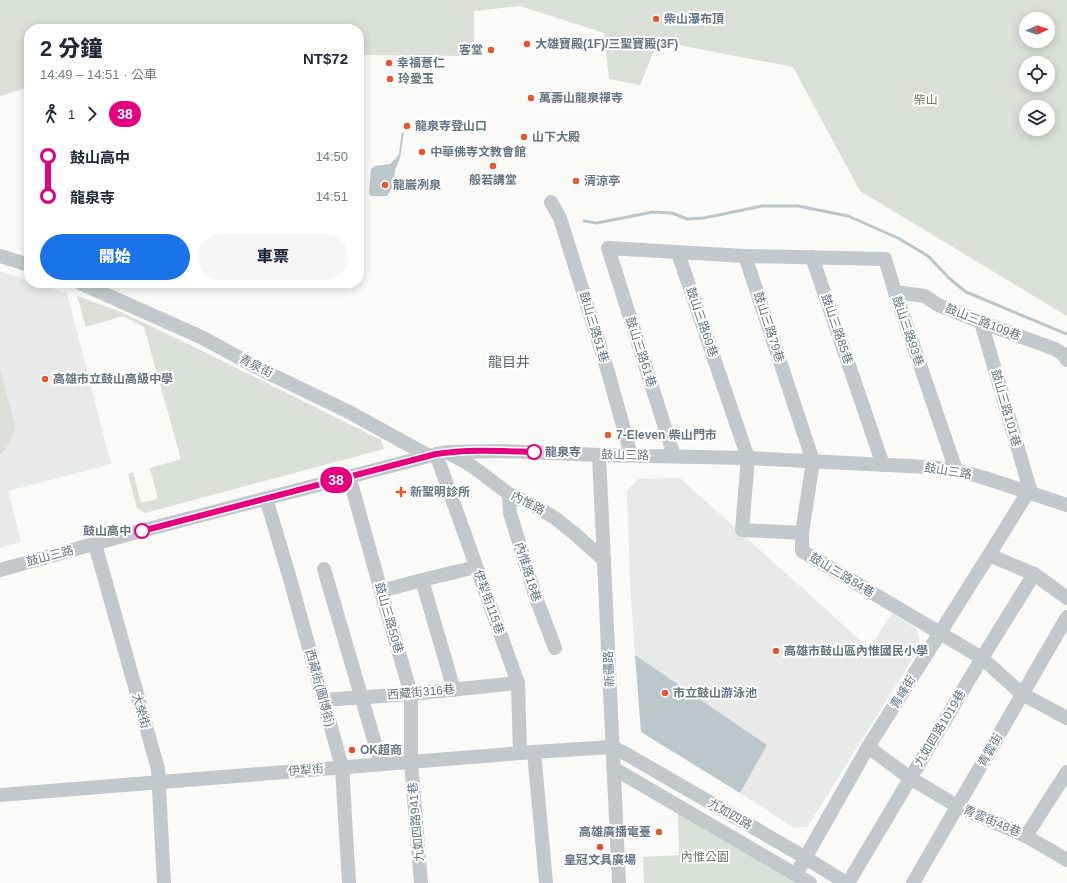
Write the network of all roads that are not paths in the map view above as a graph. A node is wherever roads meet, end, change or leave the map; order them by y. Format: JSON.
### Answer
{"nodes":[{"id":1,"x":551,"y":202,"type":"dead end"},
{"id":2,"x":678,"y":253,"type":"junction"},
{"id":3,"x":0,"y":256,"type":"edge"},
{"id":4,"x":745,"y":256,"type":"junction"},
{"id":5,"x":812,"y":257,"type":"junction"},
{"id":6,"x":24,"y":263,"type":"edge"},
{"id":7,"x":91,"y":288,"type":"edge"},
{"id":8,"x":895,"y":292,"type":"junction"},
{"id":9,"x":981,"y":322,"type":"junction"},
{"id":10,"x":1067,"y":360,"type":"edge"},
{"id":11,"x":437,"y":454,"type":"junction"},
{"id":12,"x":599,"y":455,"type":"junction"},
{"id":13,"x":631,"y":455,"type":"junction"},
{"id":14,"x":674,"y":456,"type":"junction"},
{"id":15,"x":748,"y":458,"type":"junction"},
{"id":16,"x":813,"y":461,"type":"junction"},
{"id":17,"x":883,"y":465,"type":"junction"},
{"id":18,"x":956,"y":470,"type":"junction"},
{"id":19,"x":350,"y":476,"type":"junction"},
{"id":20,"x":1029,"y":493,"type":"junction"},
{"id":21,"x":509,"y":494,"type":"junction"},
{"id":22,"x":266,"y":498,"type":"junction"},
{"id":23,"x":1067,"y":505,"type":"edge"},
{"id":24,"x":802,"y":532,"type":"junction"},
{"id":25,"x":95,"y":544,"type":"junction"},
{"id":26,"x":989,"y":555,"type":"junction"},
{"id":27,"x":604,"y":560,"type":"junction"},
{"id":28,"x":476,"y":567,"type":"junction"},
{"id":29,"x":324,"y":569,"type":"dead end"},
{"id":30,"x":0,"y":570,"type":"edge"},
{"id":31,"x":1034,"y":574,"type":"junction"},
{"id":32,"x":422,"y":580,"type":"junction"},
{"id":33,"x":381,"y":591,"type":"junction"},
{"id":34,"x":1067,"y":598,"type":"edge"},
{"id":35,"x":1067,"y":617,"type":"edge"},
{"id":36,"x":939,"y":633,"type":"junction"},
{"id":37,"x":555,"y":648,"type":"dead end"},
{"id":38,"x":982,"y":658,"type":"junction"},
{"id":39,"x":518,"y":683,"type":"junction"},
{"id":40,"x":454,"y":690,"type":"junction"},
{"id":41,"x":411,"y":694,"type":"junction"},
{"id":42,"x":1022,"y":694,"type":"junction"},
{"id":43,"x":361,"y":696,"type":"junction"},
{"id":44,"x":324,"y":700,"type":"junction"},
{"id":45,"x":1067,"y":718,"type":"edge"},
{"id":46,"x":612,"y":747,"type":"junction"},
{"id":47,"x":868,"y":747,"type":"junction"},
{"id":48,"x":527,"y":753,"type":"junction"},
{"id":49,"x":412,"y":762,"type":"junction"},
{"id":50,"x":381,"y":764,"type":"junction"},
{"id":51,"x":342,"y":768,"type":"junction"},
{"id":52,"x":613,"y":768,"type":"junction"},
{"id":53,"x":1067,"y":772,"type":"edge"},
{"id":54,"x":910,"y":778,"type":"junction"},
{"id":55,"x":158,"y":782,"type":"junction"},
{"id":56,"x":0,"y":795,"type":"edge"},
{"id":57,"x":957,"y":806,"type":"junction"},
{"id":58,"x":1026,"y":836,"type":"junction"},
{"id":59,"x":806,"y":858,"type":"junction"},
{"id":60,"x":1067,"y":860,"type":"edge"},
{"id":61,"x":796,"y":874,"type":"junction"},
{"id":62,"x":164,"y":883,"type":"edge"},
{"id":63,"x":349,"y":883,"type":"edge"},
{"id":64,"x":421,"y":883,"type":"edge"},
{"id":65,"x":546,"y":883,"type":"edge"},
{"id":66,"x":619,"y":883,"type":"edge"},
{"id":67,"x":810,"y":883,"type":"edge"},
{"id":68,"x":847,"y":883,"type":"edge"},
{"id":69,"x":913,"y":883,"type":"edge"}],
"edges":[{"from":1,"to":13,"type":"street","name":"鼓山三路51巷"},
{"from":2,"to":4,"type":"street"},
{"from":2,"to":14,"type":"street","name":"鼓山三路61巷"},
{"from":2,"to":15,"type":"street","name":"鼓山三路69巷"},
{"from":3,"to":6,"type":"street"},
{"from":4,"to":5,"type":"street"},
{"from":4,"to":16,"type":"street","name":"鼓山三路79巷"},
{"from":5,"to":8,"type":"street","name":"鼓山三路93巷"},
{"from":5,"to":17,"type":"street","name":"鼓山三路85巷"},
{"from":7,"to":11,"type":"street","name":"青泉街"},
{"from":8,"to":9,"type":"street","name":"鼓山三路109巷"},
{"from":8,"to":18,"type":"street","name":"鼓山三路93巷"},
{"from":9,"to":10,"type":"street","name":"鼓山三路109巷"},
{"from":9,"to":20,"type":"street","name":"鼓山三路101巷"},
{"from":11,"to":12,"type":"street","name":"鼓山三路"},
{"from":11,"to":19,"type":"street","name":"鼓山三路"},
{"from":11,"to":21,"type":"street","name":"內惟路"},
{"from":11,"to":28,"type":"street","name":"伊犁街115巷"},
{"from":12,"to":13,"type":"street","name":"鼓山三路"},
{"from":12,"to":27,"type":"street","name":"新疆路"},
{"from":13,"to":14,"type":"street","name":"鼓山三路"},
{"from":14,"to":15,"type":"street","name":"鼓山三路"},
{"from":15,"to":16,"type":"street","name":"鼓山三路"},
{"from":15,"to":24,"type":"street"},
{"from":16,"to":17,"type":"street","name":"鼓山三路"},
{"from":16,"to":24,"type":"street","name":"鼓山三路84巷"},
{"from":17,"to":18,"type":"street","name":"鼓山三路"},
{"from":18,"to":20,"type":"street","name":"鼓山三路"},
{"from":19,"to":22,"type":"street","name":"鼓山三路"},
{"from":19,"to":33,"type":"street","name":"鼓山三路50巷"},
{"from":20,"to":23,"type":"street","name":"鼓山三路"},
{"from":20,"to":26,"type":"street","name":"青峰街"},
{"from":21,"to":27,"type":"street","name":"內惟路"},
{"from":21,"to":37,"type":"street","name":"內惟路18巷"},
{"from":22,"to":25,"type":"street","name":"鼓山三路"},
{"from":22,"to":44,"type":"street","name":"西藏街(圖博街)"},
{"from":24,"to":36,"type":"street","name":"鼓山三路84巷"},
{"from":25,"to":30,"type":"street","name":"鼓山三路"},
{"from":25,"to":55,"type":"street","name":"大榮街"},
{"from":26,"to":31,"type":"street"},
{"from":26,"to":36,"type":"street","name":"青峰街"},
{"from":27,"to":46,"type":"street","name":"新疆路"},
{"from":28,"to":32,"type":"street"},
{"from":28,"to":39,"type":"street","name":"伊犁街115巷"},
{"from":29,"to":43,"type":"street"},
{"from":31,"to":34,"type":"street"},
{"from":31,"to":38,"type":"street","name":"九如四路1019巷"},
{"from":32,"to":33,"type":"street"},
{"from":32,"to":40,"type":"street"},
{"from":33,"to":41,"type":"street","name":"鼓山三路50巷"},
{"from":35,"to":42,"type":"street","name":"青雲街"},
{"from":36,"to":38,"type":"street"},
{"from":36,"to":47,"type":"street","name":"青峰街"},
{"from":38,"to":42,"type":"street"},
{"from":38,"to":54,"type":"street","name":"九如四路1019巷"},
{"from":39,"to":40,"type":"street","name":"西藏街316巷"},
{"from":39,"to":48,"type":"street","name":"伊犁街115巷"},
{"from":40,"to":41,"type":"street","name":"西藏街316巷"},
{"from":41,"to":43,"type":"street","name":"西藏街316巷"},
{"from":41,"to":49,"type":"street","name":"鼓山三路50巷"},
{"from":42,"to":45,"type":"street"},
{"from":42,"to":57,"type":"street","name":"青雲街"},
{"from":43,"to":44,"type":"street","name":"西藏街316巷"},
{"from":43,"to":50,"type":"street"},
{"from":44,"to":51,"type":"street","name":"西藏街(圖博街)"},
{"from":46,"to":48,"type":"street","name":"伊犁街"},
{"from":46,"to":52,"type":"street","name":"新疆路"},
{"from":46,"to":59,"type":"street","name":"九如四路"},
{"from":47,"to":54,"type":"street","name":"青雲街48巷"},
{"from":47,"to":59,"type":"street","name":"青峰街"},
{"from":48,"to":49,"type":"street","name":"伊犁街"},
{"from":48,"to":65,"type":"street","name":"伊犁街115巷"},
{"from":49,"to":50,"type":"street","name":"伊犁街"},
{"from":49,"to":64,"type":"street","name":"九如四路941巷"},
{"from":50,"to":51,"type":"street","name":"伊犁街"},
{"from":51,"to":55,"type":"street","name":"伊犁街"},
{"from":51,"to":63,"type":"street","name":"西藏街(圖博街)"},
{"from":52,"to":61,"type":"street","name":"九如四路"},
{"from":52,"to":66,"type":"street","name":"新疆路"},
{"from":53,"to":58,"type":"street"},
{"from":54,"to":57,"type":"street","name":"青雲街48巷"},
{"from":54,"to":68,"type":"street","name":"九如四路1019巷"},
{"from":55,"to":56,"type":"street","name":"伊犁街"},
{"from":55,"to":62,"type":"street","name":"大榮街"},
{"from":57,"to":58,"type":"street","name":"青雲街48巷"},
{"from":57,"to":69,"type":"street","name":"青雲街"},
{"from":58,"to":60,"type":"street","name":"青雲街48巷"},
{"from":59,"to":61,"type":"street","name":"青峰街"},
{"from":59,"to":68,"type":"street","name":"九如四路"},
{"from":61,"to":67,"type":"street","name":"九如四路"}]}
